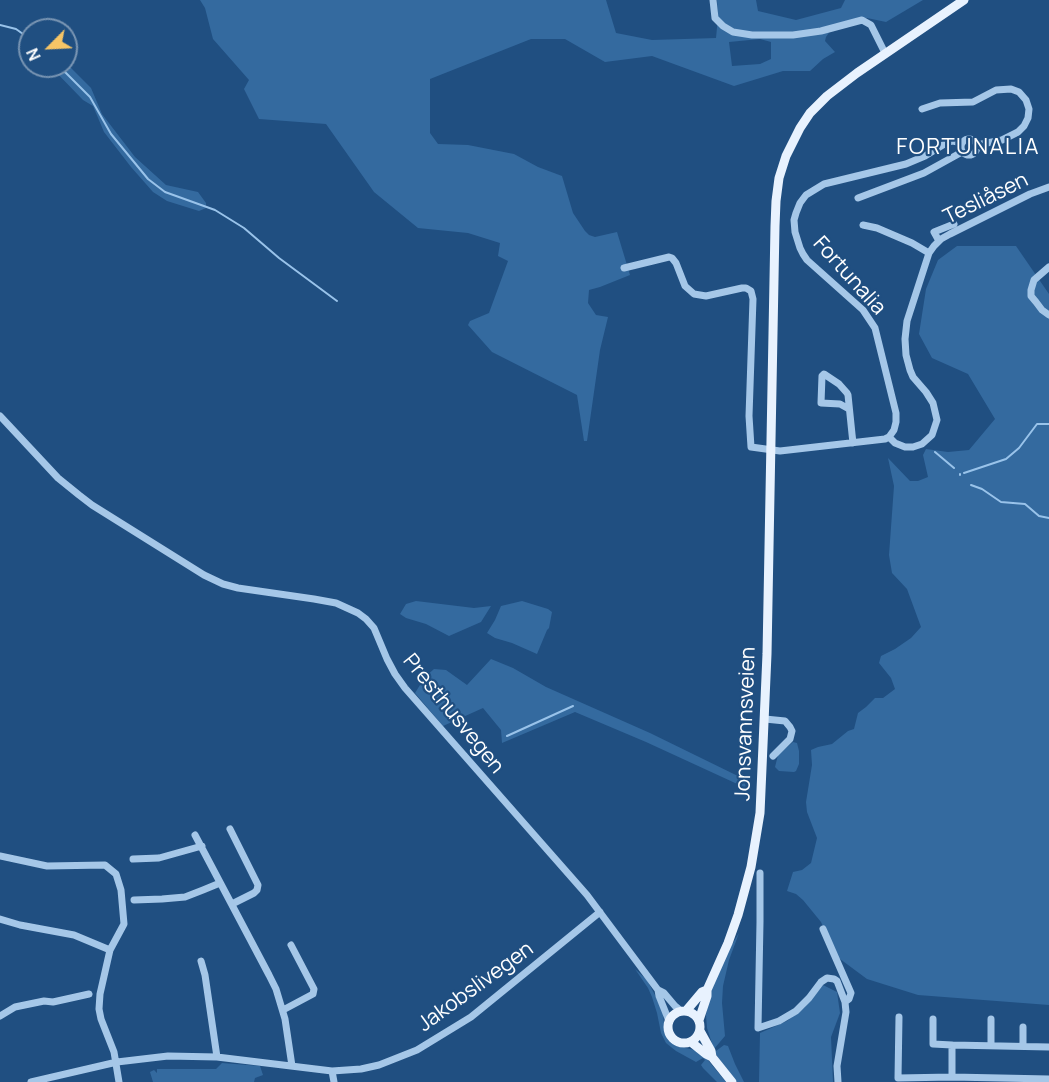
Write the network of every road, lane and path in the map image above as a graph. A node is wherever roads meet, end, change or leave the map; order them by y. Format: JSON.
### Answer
{"nodes":[{"id":1,"x":713,"y":0,"type":"edge"},
{"id":2,"x":964,"y":0,"type":"edge"},
{"id":3,"x":885,"y":53,"type":"junction"},
{"id":4,"x":922,"y":109,"type":"dead end"},
{"id":5,"x":962,"y":143,"type":"junction"},
{"id":6,"x":976,"y":145,"type":"junction"},
{"id":7,"x":962,"y":152,"type":"junction"},
{"id":8,"x":1049,"y":187,"type":"edge"},
{"id":9,"x":858,"y":198,"type":"dead end"},
{"id":10,"x":954,"y":224,"type":"dead end"},
{"id":11,"x":863,"y":225,"type":"dead end"},
{"id":12,"x":939,"y":241,"type":"junction"},
{"id":13,"x":929,"y":253,"type":"junction"},
{"id":14,"x":1049,"y":267,"type":"edge"},
{"id":15,"x":624,"y":268,"type":"dead end"},
{"id":16,"x":1049,"y":315,"type":"edge"},
{"id":17,"x":849,"y":409,"type":"junction"},
{"id":18,"x":0,"y":416,"type":"edge"},
{"id":19,"x":889,"y":437,"type":"junction"},
{"id":20,"x":853,"y":443,"type":"junction"},
{"id":21,"x":772,"y":450,"type":"junction"},
{"id":22,"x":765,"y":719,"type":"junction"},
{"id":23,"x":773,"y":756,"type":"dead end"},
{"id":24,"x":230,"y":829,"type":"dead end"},
{"id":25,"x":195,"y":835,"type":"dead end"},
{"id":26,"x":202,"y":846,"type":"junction"},
{"id":27,"x":0,"y":856,"type":"edge"},
{"id":28,"x":133,"y":859,"type":"dead end"},
{"id":29,"x":760,"y":873,"type":"dead end"},
{"id":30,"x":220,"y":883,"type":"junction"},
{"id":31,"x":134,"y":900,"type":"dead end"},
{"id":32,"x":231,"y":904,"type":"junction"},
{"id":33,"x":600,"y":912,"type":"junction"},
{"id":34,"x":0,"y":918,"type":"edge"},
{"id":35,"x":823,"y":929,"type":"dead end"},
{"id":36,"x":291,"y":945,"type":"dead end"},
{"id":37,"x":110,"y":950,"type":"junction"},
{"id":38,"x":201,"y":961,"type":"dead end"},
{"id":39,"x":658,"y":990,"type":"junction"},
{"id":40,"x":707,"y":990,"type":"junction"},
{"id":41,"x":88,"y":994,"type":"dead end"},
{"id":42,"x":845,"y":1002,"type":"junction"},
{"id":43,"x":283,"y":1010,"type":"junction"},
{"id":44,"x":684,"y":1011,"type":"junction"},
{"id":45,"x":0,"y":1016,"type":"edge"},
{"id":46,"x":899,"y":1017,"type":"dead end"},
{"id":47,"x":933,"y":1019,"type":"dead end"},
{"id":48,"x":991,"y":1019,"type":"dead end"},
{"id":49,"x":699,"y":1020,"type":"junction"},
{"id":50,"x":669,"y":1021,"type":"junction"},
{"id":51,"x":1023,"y":1027,"type":"dead end"},
{"id":52,"x":700,"y":1031,"type":"junction"},
{"id":53,"x":691,"y":1042,"type":"junction"},
{"id":54,"x":952,"y":1045,"type":"junction"},
{"id":55,"x":992,"y":1045,"type":"junction"},
{"id":56,"x":1023,"y":1046,"type":"junction"},
{"id":57,"x":1049,"y":1047,"type":"edge"},
{"id":58,"x":712,"y":1057,"type":"junction"},
{"id":59,"x":217,"y":1058,"type":"junction"},
{"id":60,"x":117,"y":1062,"type":"junction"},
{"id":61,"x":292,"y":1066,"type":"junction"},
{"id":62,"x":332,"y":1071,"type":"junction"},
{"id":63,"x":952,"y":1077,"type":"junction"},
{"id":64,"x":1049,"y":1079,"type":"edge"},
{"id":65,"x":896,"y":1080,"type":"edge"},
{"id":66,"x":942,"y":1080,"type":"edge"},
{"id":67,"x":1020,"y":1080,"type":"edge"},
{"id":68,"x":31,"y":1082,"type":"edge"},
{"id":69,"x":119,"y":1082,"type":"edge"},
{"id":70,"x":334,"y":1082,"type":"edge"},
{"id":71,"x":732,"y":1082,"type":"edge"},
{"id":72,"x":838,"y":1082,"type":"edge"}],
"edges":[{"from":1,"to":3,"type":"street"},
{"from":2,"to":3,"type":"main road","name":"Jonsvannsveien"},
{"from":3,"to":21,"type":"main road","name":"Jonsvannsveien"},
{"from":4,"to":6,"type":"street","name":"Fortunalia"},
{"from":5,"to":6,"type":"street","name":"Fortunalia"},
{"from":5,"to":7,"type":"street"},
{"from":5,"to":19,"type":"street","name":"Fortunalia"},
{"from":6,"to":7,"type":"street","name":"Fortunalia"},
{"from":7,"to":9,"type":"street","name":"Fortunalia"},
{"from":8,"to":12,"type":"street","name":"Tesliåsen"},
{"from":10,"to":12,"type":"street","name":"Tesliåsen"},
{"from":11,"to":13,"type":"street","name":"Tesliåsen"},
{"from":12,"to":13,"type":"street","name":"Tesliåsen"},
{"from":13,"to":19,"type":"street","name":"Tesliåsen"},
{"from":14,"to":16,"type":"street"},
{"from":15,"to":21,"type":"street"},
{"from":17,"to":17,"type":"street"},
{"from":17,"to":20,"type":"street"},
{"from":18,"to":33,"type":"street","name":"Presthusvegen"},
{"from":19,"to":20,"type":"street"},
{"from":20,"to":21,"type":"street"},
{"from":21,"to":22,"type":"main road","name":"Jonsvannsveien"},
{"from":22,"to":23,"type":"street"},
{"from":22,"to":40,"type":"main road","name":"Jonsvannsveien"},
{"from":24,"to":32,"type":"street"},
{"from":25,"to":26,"type":"street"},
{"from":26,"to":28,"type":"street"},
{"from":26,"to":30,"type":"street"},
{"from":27,"to":37,"type":"street"},
{"from":29,"to":42,"type":"street"},
{"from":30,"to":31,"type":"street"},
{"from":30,"to":32,"type":"street"},
{"from":32,"to":43,"type":"street"},
{"from":33,"to":39,"type":"street","name":"Presthusvegen"},
{"from":33,"to":62,"type":"street","name":"Jakobslivegen"},
{"from":34,"to":37,"type":"street"},
{"from":35,"to":42,"type":"street"},
{"from":36,"to":43,"type":"street"},
{"from":37,"to":60,"type":"street"},
{"from":38,"to":59,"type":"street"},
{"from":39,"to":44,"type":"street","name":"Presthusvegen"},
{"from":39,"to":50,"type":"street","name":"Presthusvegen"},
{"from":40,"to":44,"type":"main road","name":"Jonsvannsveien"},
{"from":40,"to":49,"type":"main road","name":"Jonsvannsveien"},
{"from":41,"to":45,"type":"street"},
{"from":42,"to":72,"type":"street"},
{"from":43,"to":61,"type":"street"},
{"from":44,"to":49,"type":"main road"},
{"from":44,"to":50,"type":"main road"},
{"from":46,"to":65,"type":"street"},
{"from":47,"to":54,"type":"street"},
{"from":48,"to":55,"type":"street"},
{"from":49,"to":52,"type":"main road"},
{"from":50,"to":53,"type":"main road"},
{"from":51,"to":56,"type":"street"},
{"from":52,"to":53,"type":"main road"},
{"from":52,"to":58,"type":"main road"},
{"from":53,"to":58,"type":"main road"},
{"from":54,"to":55,"type":"street"},
{"from":54,"to":63,"type":"street"},
{"from":55,"to":56,"type":"street"},
{"from":56,"to":57,"type":"street"},
{"from":58,"to":71,"type":"main road"},
{"from":59,"to":60,"type":"street","name":"Jakobslivegen"},
{"from":59,"to":61,"type":"street","name":"Jakobslivegen"},
{"from":60,"to":68,"type":"street","name":"Jakobslivegen"},
{"from":60,"to":69,"type":"street"},
{"from":61,"to":62,"type":"street","name":"Jakobslivegen"},
{"from":62,"to":70,"type":"street"},
{"from":63,"to":66,"type":"street"},
{"from":63,"to":67,"type":"street"},
{"from":64,"to":67,"type":"street"},
{"from":65,"to":66,"type":"street"}]}
